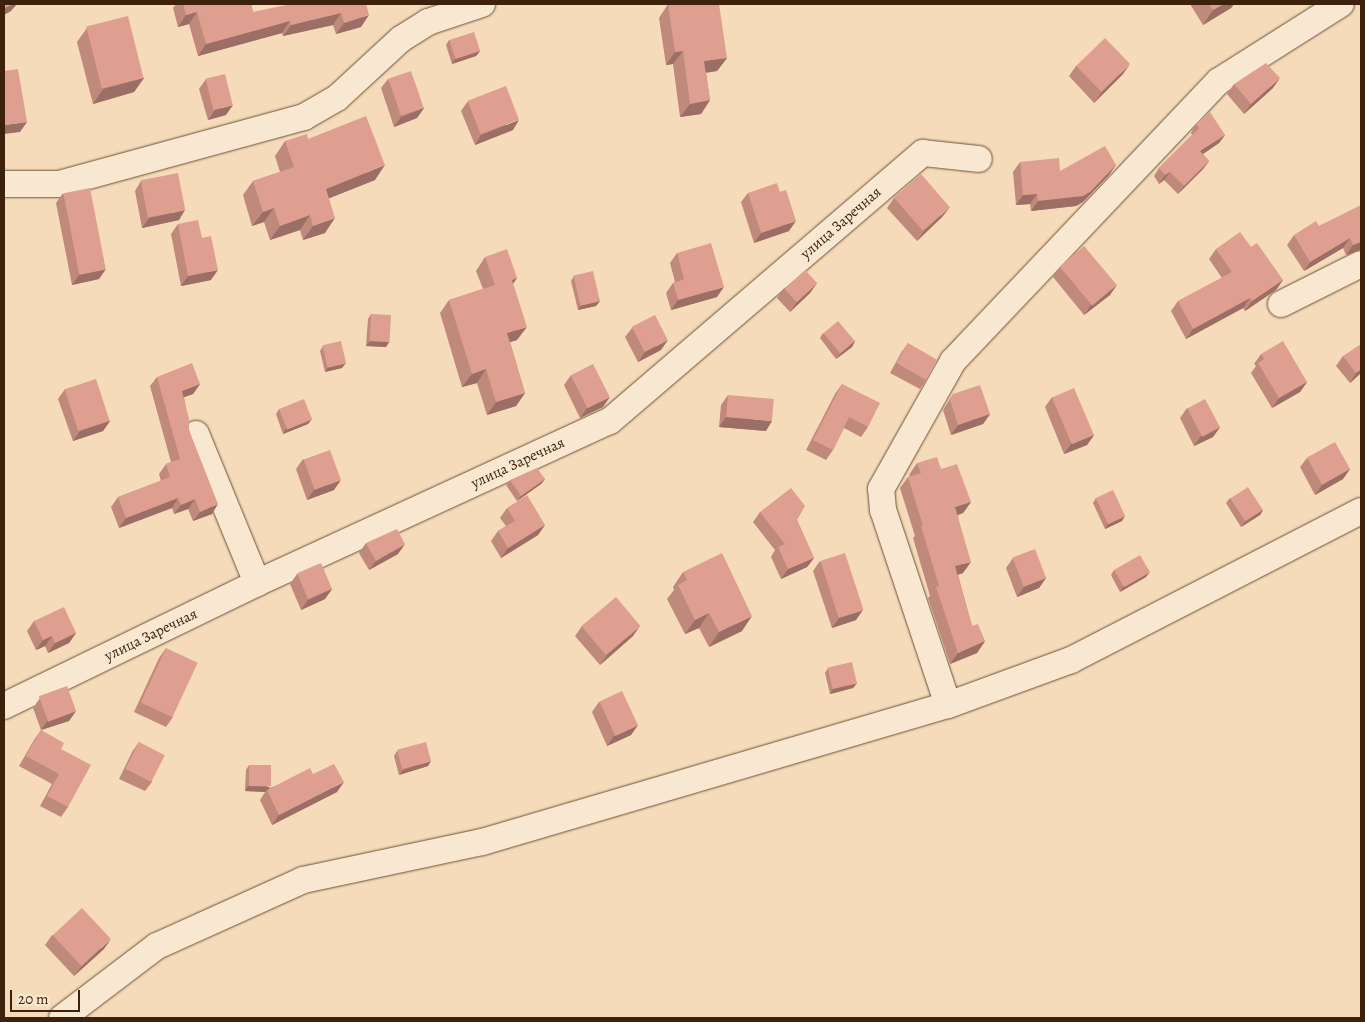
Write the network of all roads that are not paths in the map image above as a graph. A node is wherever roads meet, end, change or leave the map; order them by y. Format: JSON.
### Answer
{"nodes":[{"id":1,"x":482,"y":4,"type":"edge"},
{"id":2,"x":1341,"y":4,"type":"edge"},
{"id":3,"x":979,"y":159,"type":"dead end"},
{"id":4,"x":4,"y":184,"type":"edge"},
{"id":5,"x":1361,"y":264,"type":"edge"},
{"id":6,"x":1281,"y":304,"type":"dead end"},
{"id":7,"x":196,"y":434,"type":"dead end"},
{"id":8,"x":1361,"y":510,"type":"edge"},
{"id":9,"x":257,"y":584,"type":"junction"},
{"id":10,"x":948,"y":705,"type":"junction"},
{"id":11,"x":4,"y":706,"type":"edge"},
{"id":12,"x":62,"y":1018,"type":"edge"}],
"edges":[{"from":1,"to":4,"type":"street"},
{"from":2,"to":10,"type":"street"},
{"from":3,"to":9,"type":"street","name":"улица Заречная"},
{"from":5,"to":6,"type":"street"},
{"from":7,"to":9,"type":"street"},
{"from":8,"to":10,"type":"street"},
{"from":9,"to":11,"type":"street","name":"улица Заречная"},
{"from":10,"to":12,"type":"street"}]}
